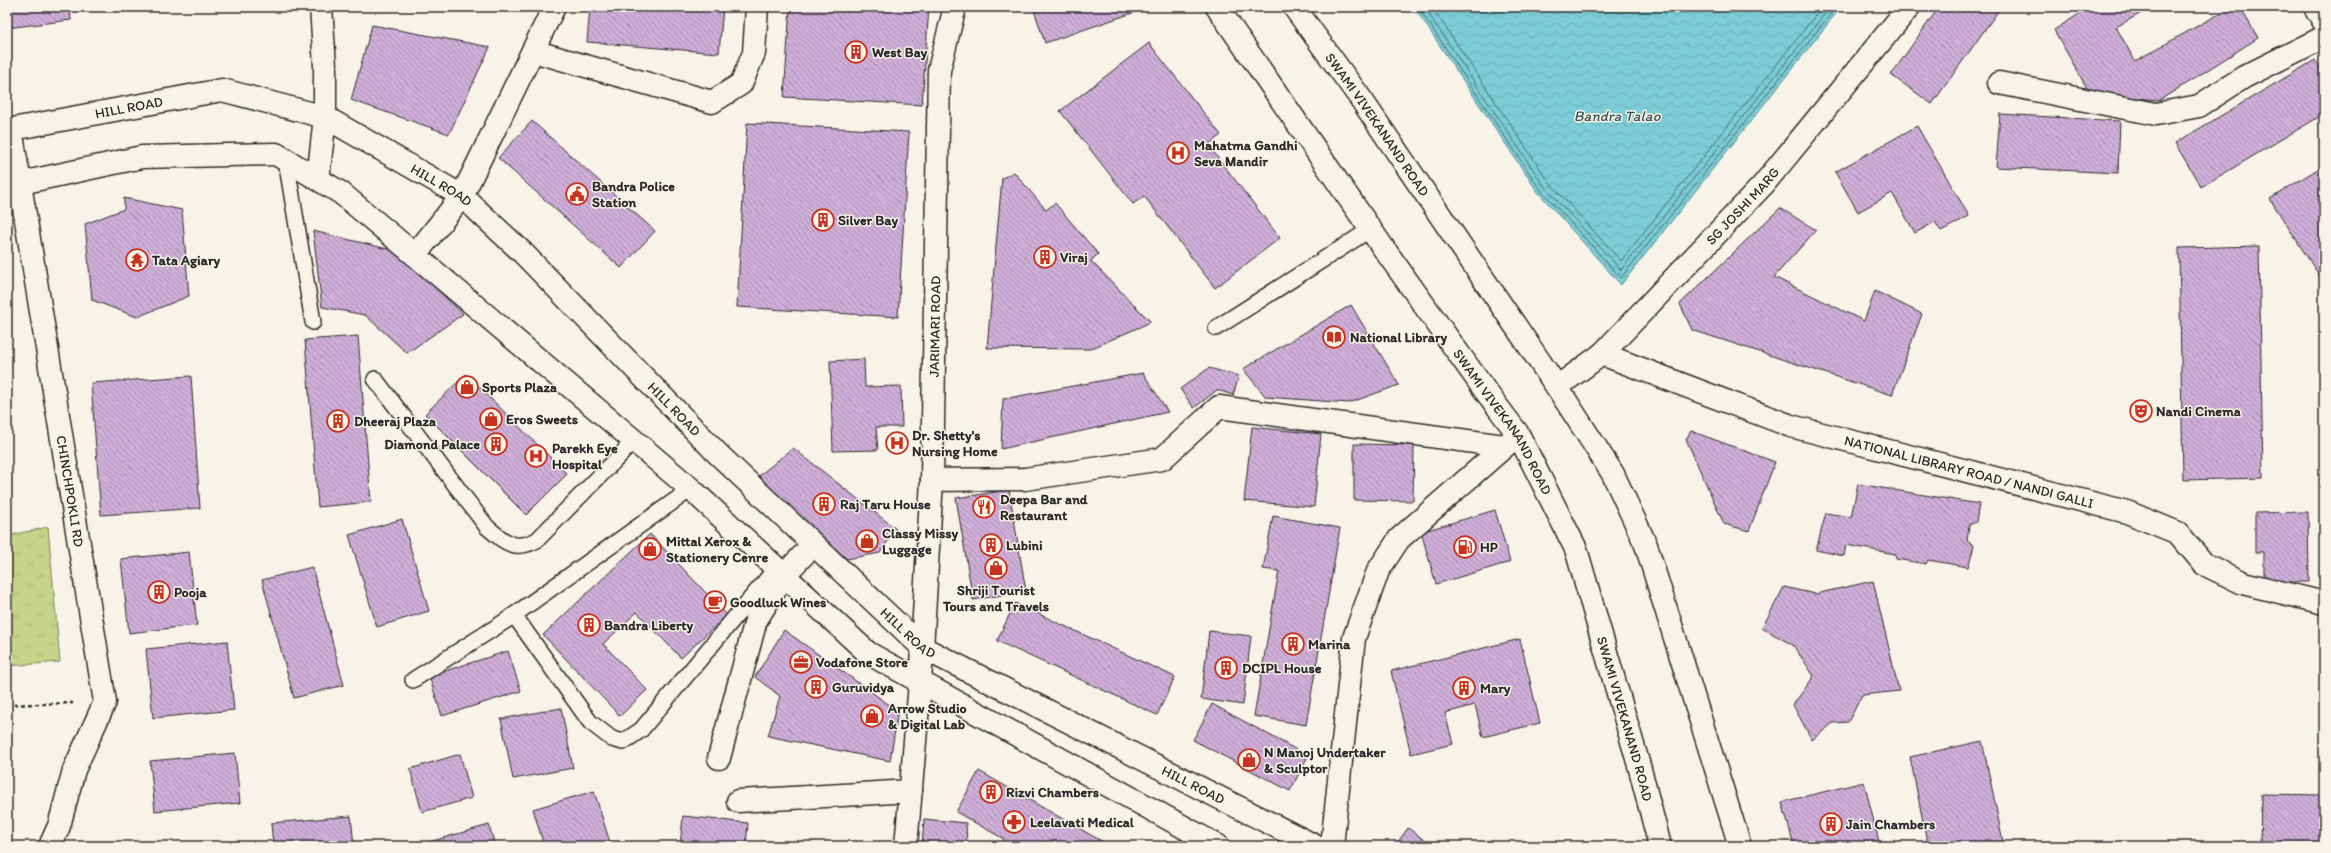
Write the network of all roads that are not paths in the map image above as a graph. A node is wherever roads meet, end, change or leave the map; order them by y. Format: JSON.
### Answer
{"nodes":[{"id":1,"x":321,"y":7,"type":"edge"},
{"id":2,"x":554,"y":7,"type":"edge"},
{"id":3,"x":757,"y":7,"type":"edge"},
{"id":4,"x":955,"y":7,"type":"edge"},
{"id":5,"x":1216,"y":7,"type":"edge"},
{"id":6,"x":1294,"y":7,"type":"edge"},
{"id":7,"x":1909,"y":7,"type":"edge"},
{"id":8,"x":2315,"y":7,"type":"edge"},
{"id":9,"x":2324,"y":22,"type":"edge"},
{"id":10,"x":2324,"y":37,"type":"edge"},
{"id":11,"x":533,"y":51,"type":"junction"},
{"id":12,"x":2000,"y":82,"type":"dead end"},
{"id":13,"x":325,"y":117,"type":"junction"},
{"id":14,"x":9,"y":129,"type":"edge"},
{"id":15,"x":286,"y":160,"type":"junction"},
{"id":16,"x":318,"y":179,"type":"junction"},
{"id":17,"x":13,"y":184,"type":"edge"},
{"id":18,"x":462,"y":196,"type":"junction"},
{"id":19,"x":1371,"y":229,"type":"junction"},
{"id":20,"x":415,"y":255,"type":"junction"},
{"id":21,"x":313,"y":322,"type":"dead end"},
{"id":22,"x":1216,"y":328,"type":"dead end"},
{"id":23,"x":1602,"y":354,"type":"junction"},
{"id":24,"x":375,"y":379,"type":"dead end"},
{"id":25,"x":1557,"y":387,"type":"junction"},
{"id":26,"x":1511,"y":440,"type":"junction"},
{"id":27,"x":634,"y":441,"type":"junction"},
{"id":28,"x":932,"y":480,"type":"junction"},
{"id":29,"x":692,"y":489,"type":"junction"},
{"id":30,"x":813,"y":545,"type":"junction"},
{"id":31,"x":780,"y":571,"type":"junction"},
{"id":32,"x":2324,"y":603,"type":"edge"},
{"id":33,"x":514,"y":615,"type":"junction"},
{"id":34,"x":923,"y":648,"type":"junction"},
{"id":35,"x":413,"y":680,"type":"dead end"},
{"id":36,"x":920,"y":683,"type":"junction"},
{"id":37,"x":718,"y":758,"type":"dead end"},
{"id":38,"x":911,"y":791,"type":"junction"},
{"id":39,"x":738,"y":801,"type":"dead end"},
{"id":40,"x":50,"y":846,"type":"edge"},
{"id":41,"x":906,"y":846,"type":"edge"},
{"id":42,"x":1218,"y":846,"type":"edge"},
{"id":43,"x":1315,"y":846,"type":"edge"},
{"id":44,"x":1332,"y":846,"type":"edge"},
{"id":45,"x":1660,"y":846,"type":"edge"},
{"id":46,"x":1740,"y":846,"type":"edge"}],
"edges":[{"from":1,"to":13,"type":"street"},
{"from":2,"to":11,"type":"street"},
{"from":3,"to":11,"type":"street"},
{"from":4,"to":28,"type":"street","name":"JARIMARI ROAD"},
{"from":5,"to":19,"type":"street","name":"SWAMI VIVEKANAND ROAD"},
{"from":6,"to":25,"type":"street","name":"SWAMI VIVEKANAND ROAD"},
{"from":7,"to":23,"type":"street","name":"SG JOSHI MARG"},
{"from":8,"to":9,"type":"street"},
{"from":10,"to":12,"type":"street"},
{"from":11,"to":18,"type":"street"},
{"from":13,"to":14,"type":"street","name":"HILL ROAD"},
{"from":13,"to":16,"type":"street"},
{"from":13,"to":18,"type":"street","name":"HILL ROAD"},
{"from":14,"to":17,"type":"street","name":"CHINCHPOKLI RD"},
{"from":15,"to":16,"type":"street"},
{"from":15,"to":17,"type":"street"},
{"from":15,"to":21,"type":"lane"},
{"from":16,"to":20,"type":"street"},
{"from":17,"to":40,"type":"street","name":"CHINCHPOKLI RD"},
{"from":18,"to":20,"type":"street"},
{"from":18,"to":30,"type":"street","name":"HILL ROAD"},
{"from":19,"to":22,"type":"lane"},
{"from":19,"to":26,"type":"street","name":"SWAMI VIVEKANAND ROAD"},
{"from":20,"to":27,"type":"street"},
{"from":23,"to":25,"type":"street","name":"SG JOSHI MARG"},
{"from":23,"to":32,"type":"street","name":"NATIONAL LIBRARY ROAD / NANDI GALLI"},
{"from":24,"to":27,"type":"lane"},
{"from":25,"to":46,"type":"street","name":"SWAMI VIVEKANAND ROAD"},
{"from":26,"to":28,"type":"street"},
{"from":26,"to":44,"type":"street"},
{"from":26,"to":45,"type":"street","name":"SWAMI VIVEKANAND ROAD"},
{"from":27,"to":29,"type":"street"},
{"from":28,"to":34,"type":"street","name":"JARIMARI ROAD"},
{"from":29,"to":31,"type":"street"},
{"from":29,"to":33,"type":"lane"},
{"from":30,"to":31,"type":"street"},
{"from":30,"to":34,"type":"street","name":"HILL ROAD"},
{"from":31,"to":33,"type":"lane"},
{"from":31,"to":36,"type":"street"},
{"from":31,"to":37,"type":"street"},
{"from":33,"to":35,"type":"lane"},
{"from":34,"to":36,"type":"street","name":"JARIMARI ROAD"},
{"from":34,"to":43,"type":"street","name":"HILL ROAD"},
{"from":36,"to":38,"type":"street","name":"JARIMARI ROAD"},
{"from":36,"to":42,"type":"street"},
{"from":38,"to":39,"type":"street"},
{"from":38,"to":41,"type":"street","name":"JARIMARI ROAD"}]}
